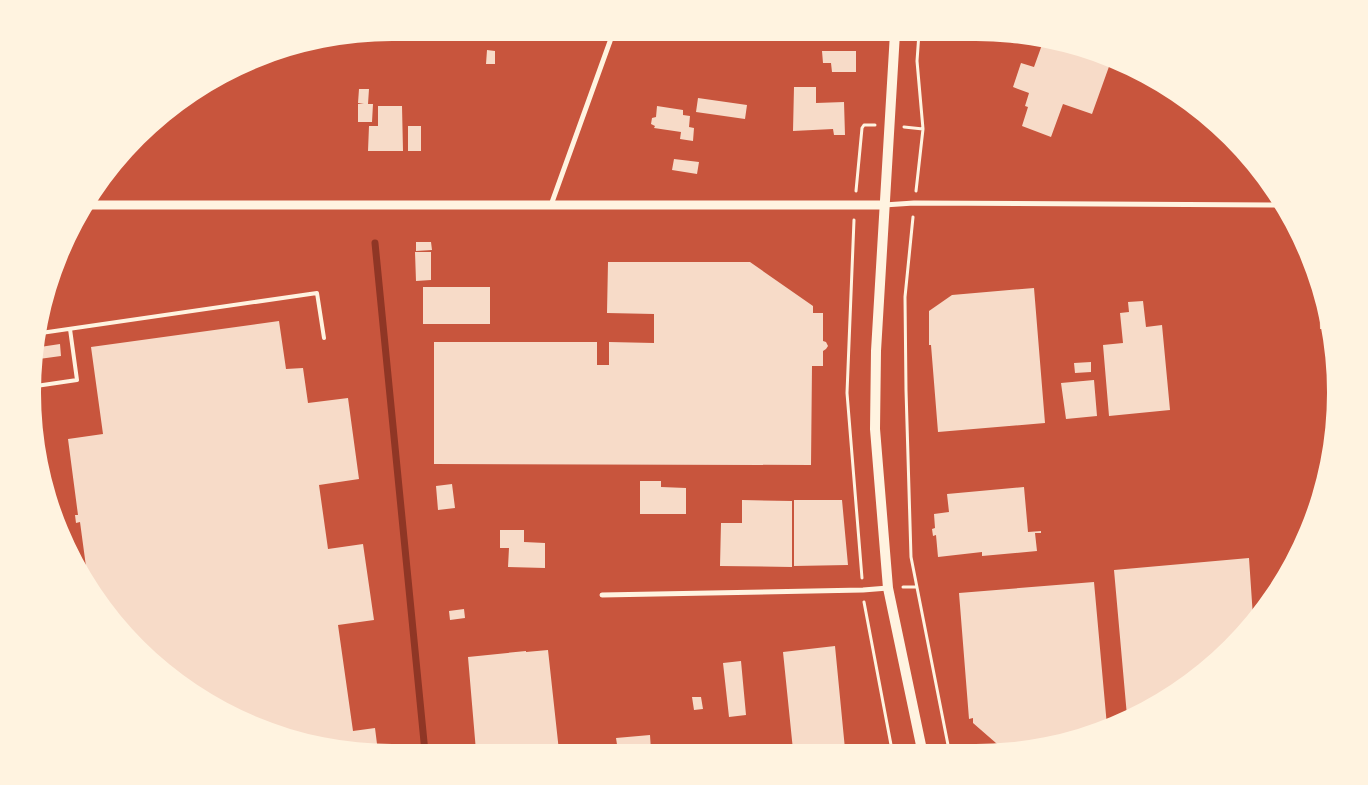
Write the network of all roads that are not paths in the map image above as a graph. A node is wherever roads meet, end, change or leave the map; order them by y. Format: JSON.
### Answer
{"nodes":[{"id":1,"x":610,"y":41,"type":"edge"},
{"id":2,"x":894,"y":41,"type":"edge"},
{"id":3,"x":95,"y":205,"type":"edge"},
{"id":4,"x":551,"y":205,"type":"junction"},
{"id":5,"x":884,"y":205,"type":"junction"},
{"id":6,"x":1273,"y":205,"type":"edge"},
{"id":7,"x":70,"y":329,"type":"junction"},
{"id":8,"x":47,"y":332,"type":"edge"},
{"id":9,"x":324,"y":338,"type":"dead end"},
{"id":10,"x":41,"y":385,"type":"edge"},
{"id":11,"x":888,"y":588,"type":"junction"},
{"id":12,"x":602,"y":595,"type":"dead end"},
{"id":13,"x":921,"y":744,"type":"edge"}],
"edges":[{"from":1,"to":4,"type":"street"},
{"from":2,"to":5,"type":"main road"},
{"from":3,"to":4,"type":"street"},
{"from":4,"to":5,"type":"street"},
{"from":5,"to":6,"type":"street"},
{"from":5,"to":11,"type":"main road"},
{"from":7,"to":8,"type":"lane"},
{"from":7,"to":9,"type":"lane"},
{"from":7,"to":10,"type":"lane"},
{"from":11,"to":12,"type":"street"},
{"from":11,"to":13,"type":"main road"}]}
